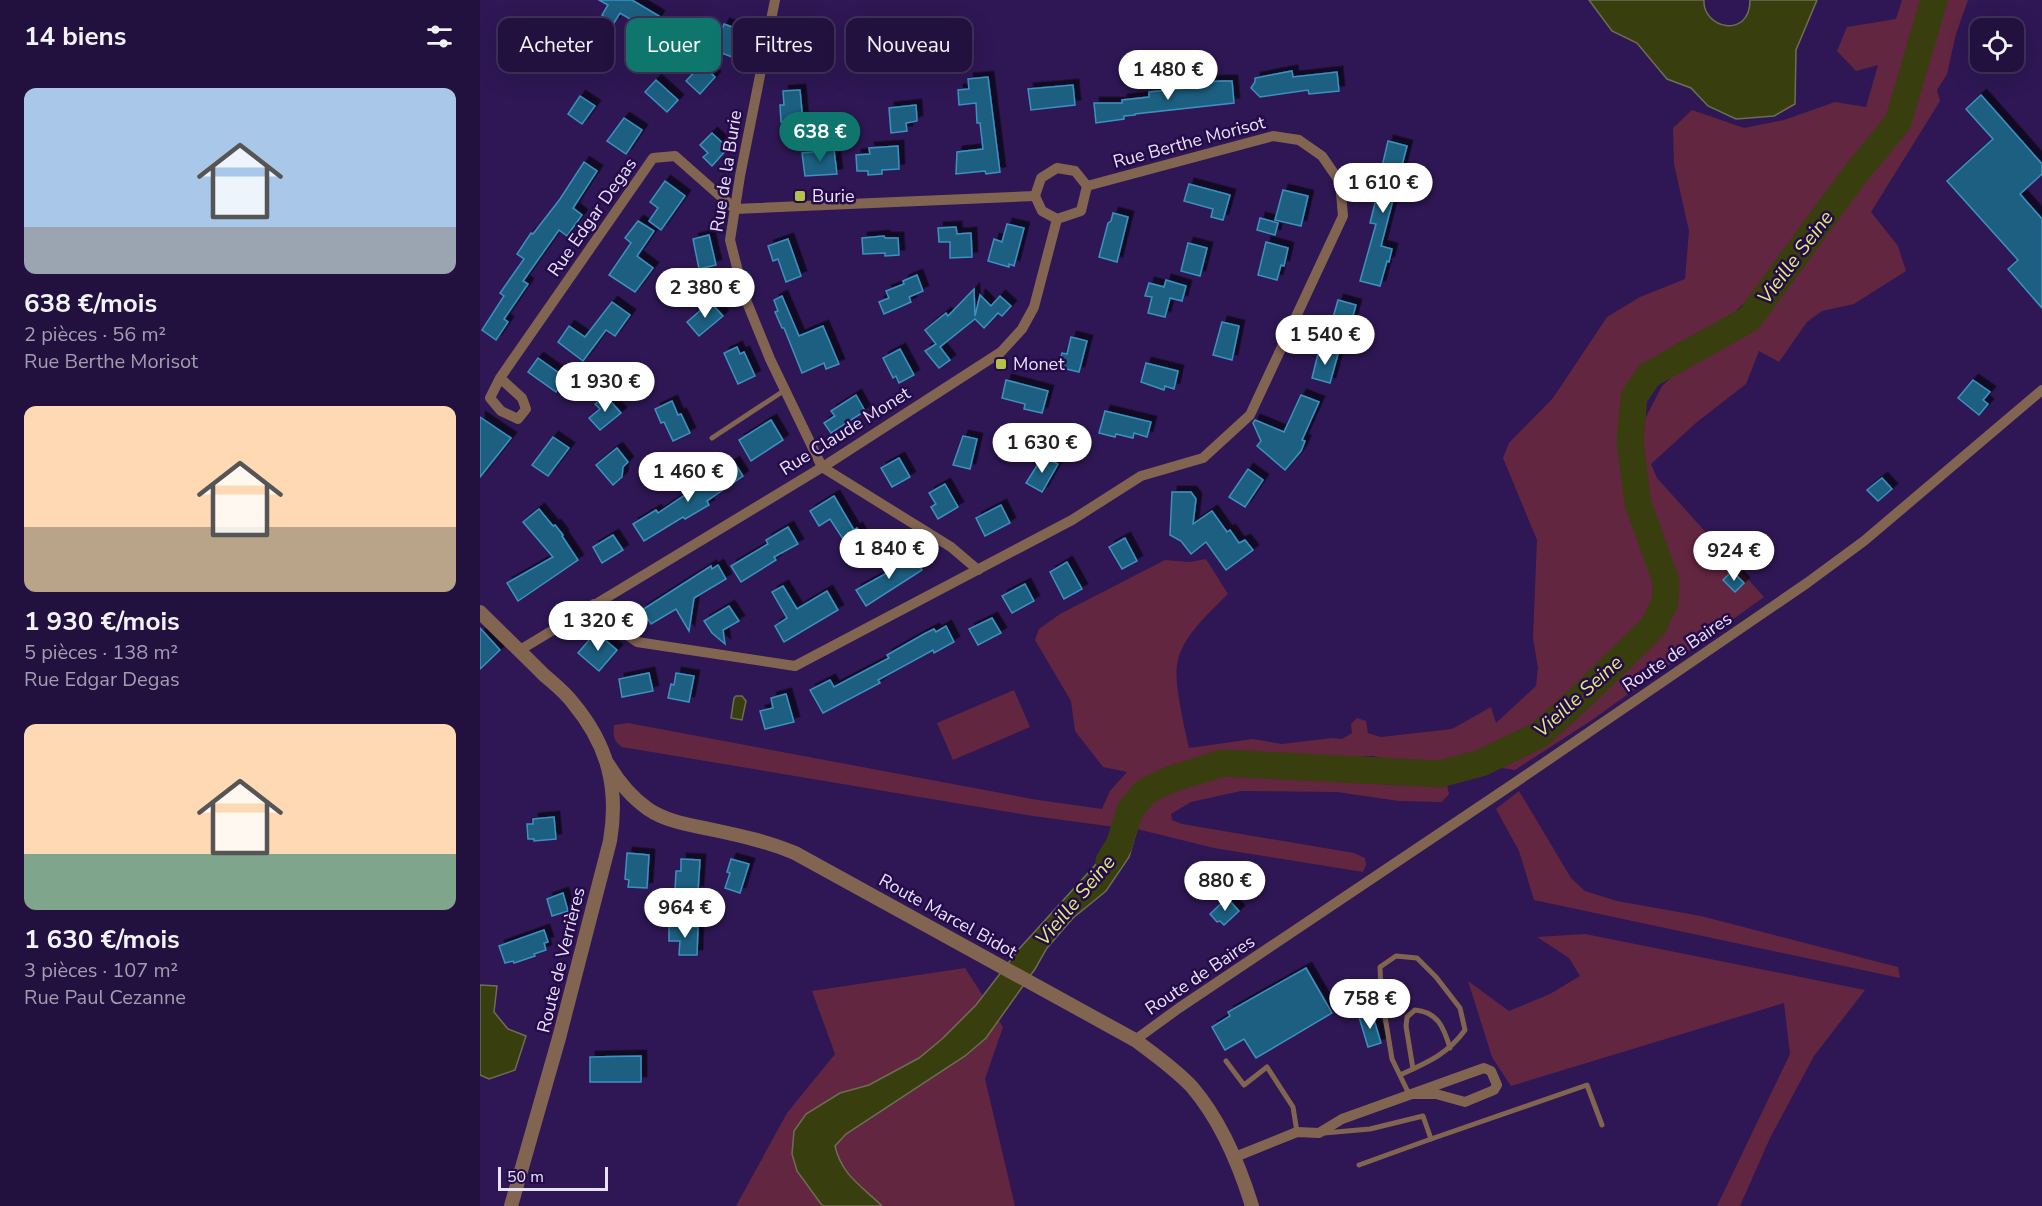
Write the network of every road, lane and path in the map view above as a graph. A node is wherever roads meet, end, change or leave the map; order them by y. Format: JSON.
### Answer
{"nodes":[{"id":1,"x":775,"y":0,"type":"edge"},
{"id":2,"x":1087,"y":186,"type":"junction"},
{"id":3,"x":1035,"y":196,"type":"junction"},
{"id":4,"x":735,"y":209,"type":"junction"},
{"id":5,"x":1057,"y":219,"type":"junction"},
{"id":6,"x":500,"y":378,"type":"dead end"},
{"id":7,"x":785,"y":390,"type":"junction"},
{"id":8,"x":2042,"y":390,"type":"edge"},
{"id":9,"x":712,"y":438,"type":"dead end"},
{"id":10,"x":822,"y":467,"type":"junction"},
{"id":11,"x":978,"y":570,"type":"junction"},
{"id":12,"x":594,"y":604,"type":"junction"},
{"id":13,"x":480,"y":612,"type":"edge"},
{"id":14,"x":519,"y":650,"type":"junction"},
{"id":15,"x":608,"y":764,"type":"junction"},
{"id":16,"x":1135,"y":1040,"type":"junction"},
{"id":17,"x":1450,"y":1048,"type":"junction"},
{"id":18,"x":1226,"y":1061,"type":"dead end"},
{"id":19,"x":1413,"y":1069,"type":"junction"},
{"id":20,"x":1400,"y":1075,"type":"junction"},
{"id":21,"x":1409,"y":1094,"type":"junction"},
{"id":22,"x":1602,"y":1125,"type":"dead end"},
{"id":23,"x":1297,"y":1132,"type":"junction"},
{"id":24,"x":1320,"y":1134,"type":"junction"},
{"id":25,"x":1431,"y":1139,"type":"junction"},
{"id":26,"x":1234,"y":1157,"type":"junction"},
{"id":27,"x":1359,"y":1165,"type":"dead end"},
{"id":28,"x":511,"y":1206,"type":"edge"},
{"id":29,"x":1252,"y":1206,"type":"edge"}],
"edges":[{"from":1,"to":4,"type":"street","name":"Rue de la Burie"},
{"from":2,"to":3,"type":"street"},
{"from":2,"to":5,"type":"street"},
{"from":2,"to":11,"type":"street","name":"Rue Berthe Morisot"},
{"from":3,"to":4,"type":"street"},
{"from":3,"to":5,"type":"street"},
{"from":4,"to":6,"type":"street","name":"Rue Edgar Degas"},
{"from":4,"to":7,"type":"street","name":"Rue de la Burie"},
{"from":5,"to":10,"type":"street","name":"Rue Claude Monet"},
{"from":7,"to":9,"type":"lane"},
{"from":7,"to":10,"type":"street","name":"Rue de la Burie"},
{"from":8,"to":16,"type":"street","name":"Route de Baires"},
{"from":10,"to":11,"type":"street"},
{"from":10,"to":12,"type":"street","name":"Rue Claude Monet"},
{"from":11,"to":12,"type":"street"},
{"from":12,"to":14,"type":"street","name":"Rue Claude Monet"},
{"from":13,"to":14,"type":"street","name":"Route de Verrières"},
{"from":14,"to":15,"type":"street","name":"Route de Verrières"},
{"from":15,"to":16,"type":"street","name":"Route Marcel Bidot"},
{"from":15,"to":28,"type":"street","name":"Route de Verrières"},
{"from":16,"to":26,"type":"street","name":"Route Marcel Bidot"},
{"from":17,"to":19,"type":"lane"},
{"from":17,"to":19,"type":"lane"},
{"from":17,"to":20,"type":"lane"},
{"from":18,"to":23,"type":"lane"},
{"from":19,"to":20,"type":"lane"},
{"from":20,"to":21,"type":"lane"},
{"from":21,"to":21,"type":"street"},
{"from":21,"to":24,"type":"street"},
{"from":22,"to":25,"type":"lane"},
{"from":23,"to":24,"type":"street"},
{"from":23,"to":26,"type":"street"},
{"from":24,"to":25,"type":"lane"},
{"from":25,"to":27,"type":"lane"},
{"from":26,"to":29,"type":"street","name":"Route Marcel Bidot"}]}
